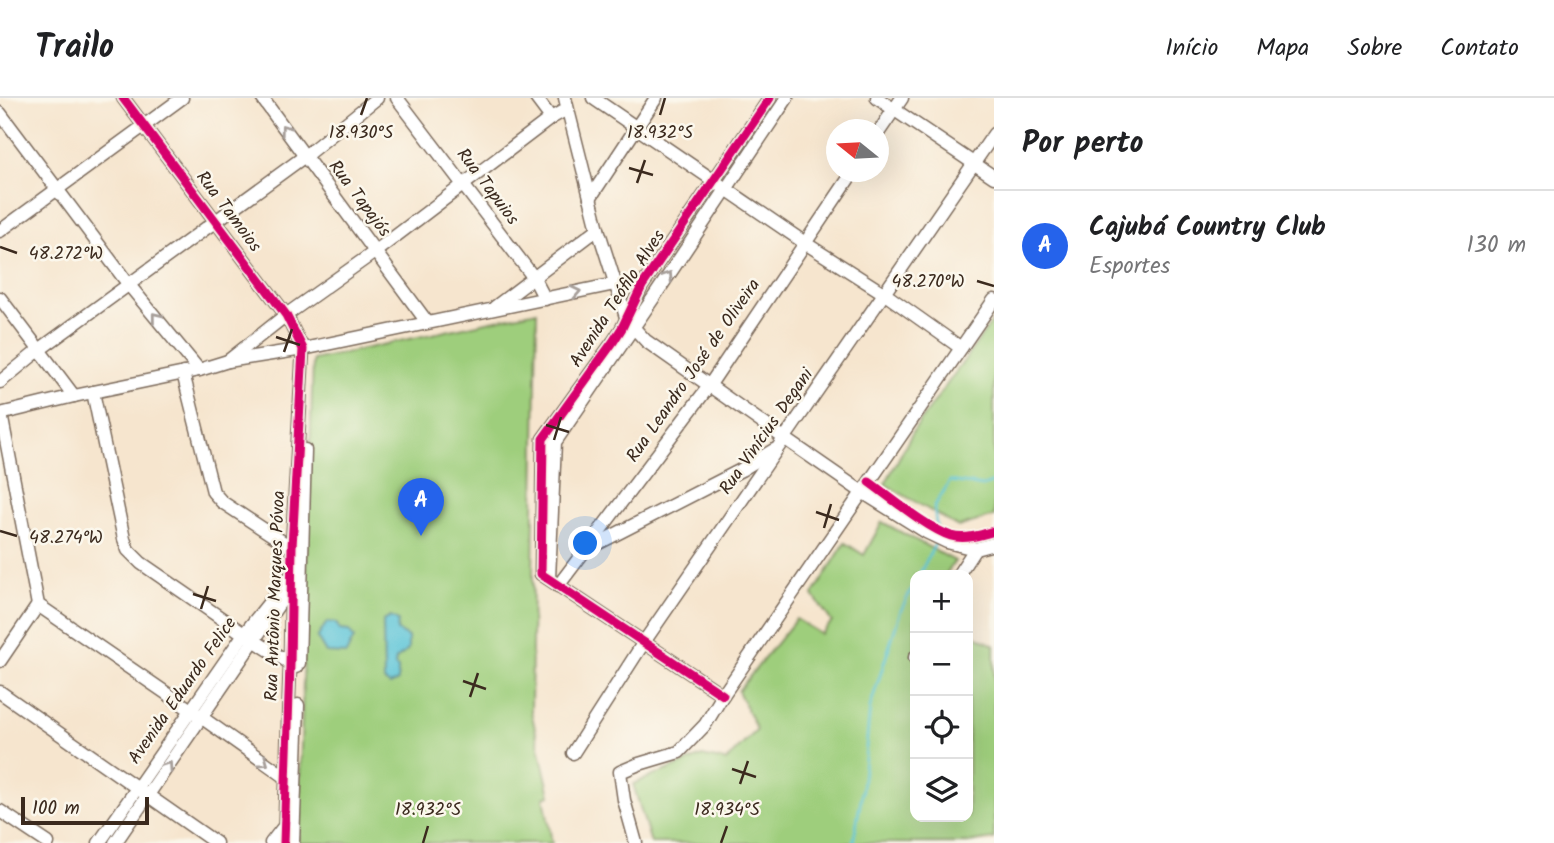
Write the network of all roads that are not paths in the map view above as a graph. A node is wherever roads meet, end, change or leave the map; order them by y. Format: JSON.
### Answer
{"nodes":[{"id":1,"x":123,"y":98,"type":"edge"},
{"id":2,"x":182,"y":98,"type":"edge"},
{"id":3,"x":262,"y":98,"type":"edge"},
{"id":4,"x":377,"y":98,"type":"edge"},
{"id":5,"x":397,"y":98,"type":"edge"},
{"id":6,"x":536,"y":98,"type":"edge"},
{"id":7,"x":593,"y":98,"type":"edge"},
{"id":8,"x":656,"y":98,"type":"edge"},
{"id":9,"x":770,"y":98,"type":"edge"},
{"id":10,"x":787,"y":98,"type":"edge"},
{"id":11,"x":877,"y":98,"type":"edge"},
{"id":12,"x":902,"y":98,"type":"edge"},
{"id":13,"x":566,"y":104,"type":"edge"},
{"id":14,"x":894,"y":110,"type":"junction"},
{"id":15,"x":0,"y":113,"type":"edge"},
{"id":16,"x":551,"y":118,"type":"junction"},
{"id":17,"x":887,"y":119,"type":"edge"},
{"id":18,"x":144,"y":126,"type":"junction"},
{"id":19,"x":636,"y":127,"type":"junction"},
{"id":20,"x":994,"y":134,"type":"edge"},
{"id":21,"x":304,"y":156,"type":"junction"},
{"id":22,"x":974,"y":164,"type":"junction"},
{"id":23,"x":994,"y":177,"type":"edge"},
{"id":24,"x":714,"y":181,"type":"junction"},
{"id":25,"x":845,"y":182,"type":"edge"},
{"id":26,"x":462,"y":184,"type":"junction"},
{"id":27,"x":57,"y":189,"type":"junction"},
{"id":28,"x":726,"y":189,"type":"junction"},
{"id":29,"x":590,"y":198,"type":"junction"},
{"id":30,"x":215,"y":220,"type":"junction"},
{"id":31,"x":598,"y":229,"type":"junction"},
{"id":32,"x":0,"y":231,"type":"edge"},
{"id":33,"x":805,"y":243,"type":"junction"},
{"id":34,"x":376,"y":251,"type":"junction"},
{"id":35,"x":534,"y":278,"type":"junction"},
{"id":36,"x":615,"y":284,"type":"junction"},
{"id":37,"x":129,"y":285,"type":"junction"},
{"id":38,"x":642,"y":286,"type":"junction"},
{"id":39,"x":885,"y":294,"type":"junction"},
{"id":40,"x":654,"y":297,"type":"junction"},
{"id":41,"x":0,"y":298,"type":"edge"},
{"id":42,"x":545,"y":299,"type":"junction"},
{"id":43,"x":994,"y":300,"type":"edge"},
{"id":44,"x":489,"y":311,"type":"junction"},
{"id":45,"x":285,"y":315,"type":"junction"},
{"id":46,"x":427,"y":322,"type":"junction"},
{"id":47,"x":629,"y":322,"type":"junction"},
{"id":48,"x":961,"y":348,"type":"junction"},
{"id":49,"x":305,"y":349,"type":"junction"},
{"id":50,"x":39,"y":350,"type":"junction"},
{"id":51,"x":228,"y":362,"type":"junction"},
{"id":52,"x":199,"y":370,"type":"junction"},
{"id":53,"x":183,"y":373,"type":"junction"},
{"id":54,"x":0,"y":382,"type":"edge"},
{"id":55,"x":709,"y":386,"type":"junction"},
{"id":56,"x":93,"y":392,"type":"junction"},
{"id":57,"x":74,"y":396,"type":"junction"},
{"id":58,"x":0,"y":414,"type":"edge"},
{"id":59,"x":780,"y":443,"type":"junction"},
{"id":60,"x":862,"y":492,"type":"junction"},
{"id":61,"x":994,"y":544,"type":"edge"},
{"id":62,"x":292,"y":547,"type":"junction"},
{"id":63,"x":975,"y":548,"type":"junction"},
{"id":64,"x":586,"y":549,"type":"junction"},
{"id":65,"x":298,"y":570,"type":"junction"},
{"id":66,"x":961,"y":570,"type":"edge"},
{"id":67,"x":549,"y":579,"type":"junction"},
{"id":68,"x":38,"y":605,"type":"junction"},
{"id":69,"x":249,"y":637,"type":"junction"},
{"id":70,"x":644,"y":642,"type":"junction"},
{"id":71,"x":0,"y":661,"type":"edge"},
{"id":72,"x":295,"y":666,"type":"junction"},
{"id":73,"x":0,"y":692,"type":"edge"},
{"id":74,"x":723,"y":695,"type":"junction"},
{"id":75,"x":196,"y":714,"type":"junction"},
{"id":76,"x":573,"y":753,"type":"dead end"},
{"id":77,"x":287,"y":778,"type":"junction"},
{"id":78,"x":143,"y":791,"type":"junction"},
{"id":79,"x":0,"y":811,"type":"edge"},
{"id":80,"x":285,"y":825,"type":"junction"},
{"id":81,"x":290,"y":841,"type":"edge"},
{"id":82,"x":48,"y":843,"type":"edge"},
{"id":83,"x":99,"y":843,"type":"edge"},
{"id":84,"x":115,"y":843,"type":"edge"},
{"id":85,"x":216,"y":843,"type":"edge"},
{"id":86,"x":271,"y":843,"type":"edge"},
{"id":87,"x":636,"y":843,"type":"edge"}],
"edges":[{"from":1,"to":18,"type":"street","name":"Rua Tamoios"},
{"from":2,"to":18,"type":"street"},
{"from":21,"to":3,"type":"street","name":"Rua Tapajós","one_way":true},
{"from":4,"to":21,"type":"street"},
{"from":5,"to":26,"type":"street","name":"Rua Tapuios"},
{"from":6,"to":16,"type":"street"},
{"from":7,"to":19,"type":"street"},
{"from":8,"to":19,"type":"street"},
{"from":9,"to":24,"type":"street","name":"Avenida Teófilo Alves"},
{"from":10,"to":28,"type":"street","name":"Avenida Teófilo Alves"},
{"from":11,"to":14,"type":"street"},
{"from":12,"to":14,"type":"street"},
{"from":13,"to":16,"type":"street"},
{"from":13,"to":29,"type":"street"},
{"from":14,"to":17,"type":"street"},
{"from":14,"to":22,"type":"street"},
{"from":15,"to":27,"type":"street"},
{"from":16,"to":26,"type":"street"},
{"from":18,"to":27,"type":"street"},
{"from":18,"to":30,"type":"street","name":"Rua Tamoios"},
{"from":19,"to":24,"type":"street"},
{"from":19,"to":29,"type":"street"},
{"from":20,"to":22,"type":"street","name":"Rua Vinícius Degani"},
{"from":21,"to":30,"type":"street"},
{"from":21,"to":34,"type":"street","name":"Rua Tapajós"},
{"from":22,"to":23,"type":"street"},
{"from":22,"to":39,"type":"street","name":"Rua Vinícius Degani"},
{"from":24,"to":28,"type":"street"},
{"from":24,"to":38,"type":"street","name":"Avenida Teófilo Alves"},
{"from":25,"to":33,"type":"street","name":"Rua Leandro José de Oliveira"},
{"from":26,"to":34,"type":"street"},
{"from":26,"to":35,"type":"street","name":"Rua Tapuios"},
{"from":27,"to":32,"type":"street"},
{"from":27,"to":37,"type":"street"},
{"from":28,"to":33,"type":"street"},
{"from":40,"to":28,"type":"street","name":"Avenida Teófilo Alves","one_way":true},
{"from":29,"to":31,"type":"street"},
{"from":30,"to":37,"type":"street"},
{"from":30,"to":45,"type":"street","name":"Rua Tamoios"},
{"from":31,"to":35,"type":"street"},
{"from":31,"to":36,"type":"street"},
{"from":33,"to":39,"type":"street"},
{"from":33,"to":55,"type":"street","name":"Rua Leandro José de Oliveira"},
{"from":34,"to":45,"type":"street"},
{"from":34,"to":46,"type":"street","name":"Rua Tapajós"},
{"from":35,"to":42,"type":"street","name":"Rua Tapuios"},
{"from":35,"to":44,"type":"street"},
{"from":42,"to":36,"type":"street","one_way":true},
{"from":36,"to":47,"type":"street"},
{"from":37,"to":50,"type":"street"},
{"from":52,"to":37,"type":"street","one_way":true},
{"from":38,"to":40,"type":"street"},
{"from":38,"to":47,"type":"street","name":"Avenida Teófilo Alves"},
{"from":39,"to":48,"type":"street"},
{"from":39,"to":59,"type":"street","name":"Rua Vinícius Degani"},
{"from":40,"to":47,"type":"street","name":"Avenida Teófilo Alves"},
{"from":41,"to":50,"type":"street"},
{"from":42,"to":44,"type":"street"},
{"from":43,"to":48,"type":"street"},
{"from":44,"to":46,"type":"street"},
{"from":45,"to":49,"type":"street","name":"Rua Tamoios"},
{"from":45,"to":51,"type":"street"},
{"from":46,"to":49,"type":"street"},
{"from":47,"to":55,"type":"street"},
{"from":47,"to":67,"type":"street","name":"Avenida Teófilo Alves"},
{"from":48,"to":60,"type":"street"},
{"from":49,"to":51,"type":"street"},
{"from":49,"to":62,"type":"street","name":"Rua Antônio Marques Póvoa"},
{"from":49,"to":65,"type":"street","name":"Rua Antônio Marques Póvoa"},
{"from":50,"to":54,"type":"street"},
{"from":50,"to":57,"type":"street"},
{"from":51,"to":52,"type":"street"},
{"from":52,"to":53,"type":"street"},
{"from":53,"to":56,"type":"street"},
{"from":53,"to":62,"type":"street"},
{"from":55,"to":59,"type":"street"},
{"from":55,"to":64,"type":"street","name":"Rua Leandro José de Oliveira"},
{"from":56,"to":57,"type":"street"},
{"from":56,"to":69,"type":"street"},
{"from":57,"to":58,"type":"street"},
{"from":58,"to":68,"type":"street"},
{"from":59,"to":60,"type":"street"},
{"from":59,"to":64,"type":"street"},
{"from":59,"to":70,"type":"street","name":"Rua Vinícius Degani"},
{"from":60,"to":63,"type":"street"},
{"from":60,"to":74,"type":"street"},
{"from":61,"to":63,"type":"street"},
{"from":62,"to":65,"type":"street","name":"Rua Antônio Marques Póvoa"},
{"from":62,"to":65,"type":"street"},
{"from":63,"to":66,"type":"street"},
{"from":64,"to":67,"type":"street","name":"Rua Leandro José de Oliveira"},
{"from":65,"to":69,"type":"street","name":"Avenida Eduardo Felice"},
{"from":65,"to":72,"type":"street","name":"Rua Antônio Marques Póvoa"},
{"from":67,"to":70,"type":"street"},
{"from":68,"to":71,"type":"street"},
{"from":68,"to":75,"type":"street"},
{"from":69,"to":72,"type":"street"},
{"from":69,"to":75,"type":"street","name":"Avenida Eduardo Felice"},
{"from":70,"to":74,"type":"street"},
{"from":70,"to":76,"type":"street","name":"Rua Vinícius Degani"},
{"from":72,"to":77,"type":"street","name":"Rua Antônio Marques Póvoa"},
{"from":72,"to":81,"type":"street","name":"Rua Antônio Marques Póvoa"},
{"from":73,"to":78,"type":"street"},
{"from":74,"to":87,"type":"street"},
{"from":75,"to":77,"type":"street","one_way":true},
{"from":75,"to":78,"type":"street","name":"Avenida Eduardo Felice"},
{"from":77,"to":80,"type":"street","name":"Rua Antônio Marques Póvoa"},
{"from":78,"to":83,"type":"street","name":"Avenida Eduardo Felice"},
{"from":78,"to":84,"type":"street","name":"Avenida Eduardo Felice"},
{"from":78,"to":85,"type":"street"},
{"from":79,"to":82,"type":"street"},
{"from":80,"to":81,"type":"street","name":"Rua Antônio Marques Póvoa"},
{"from":80,"to":86,"type":"street"}]}
